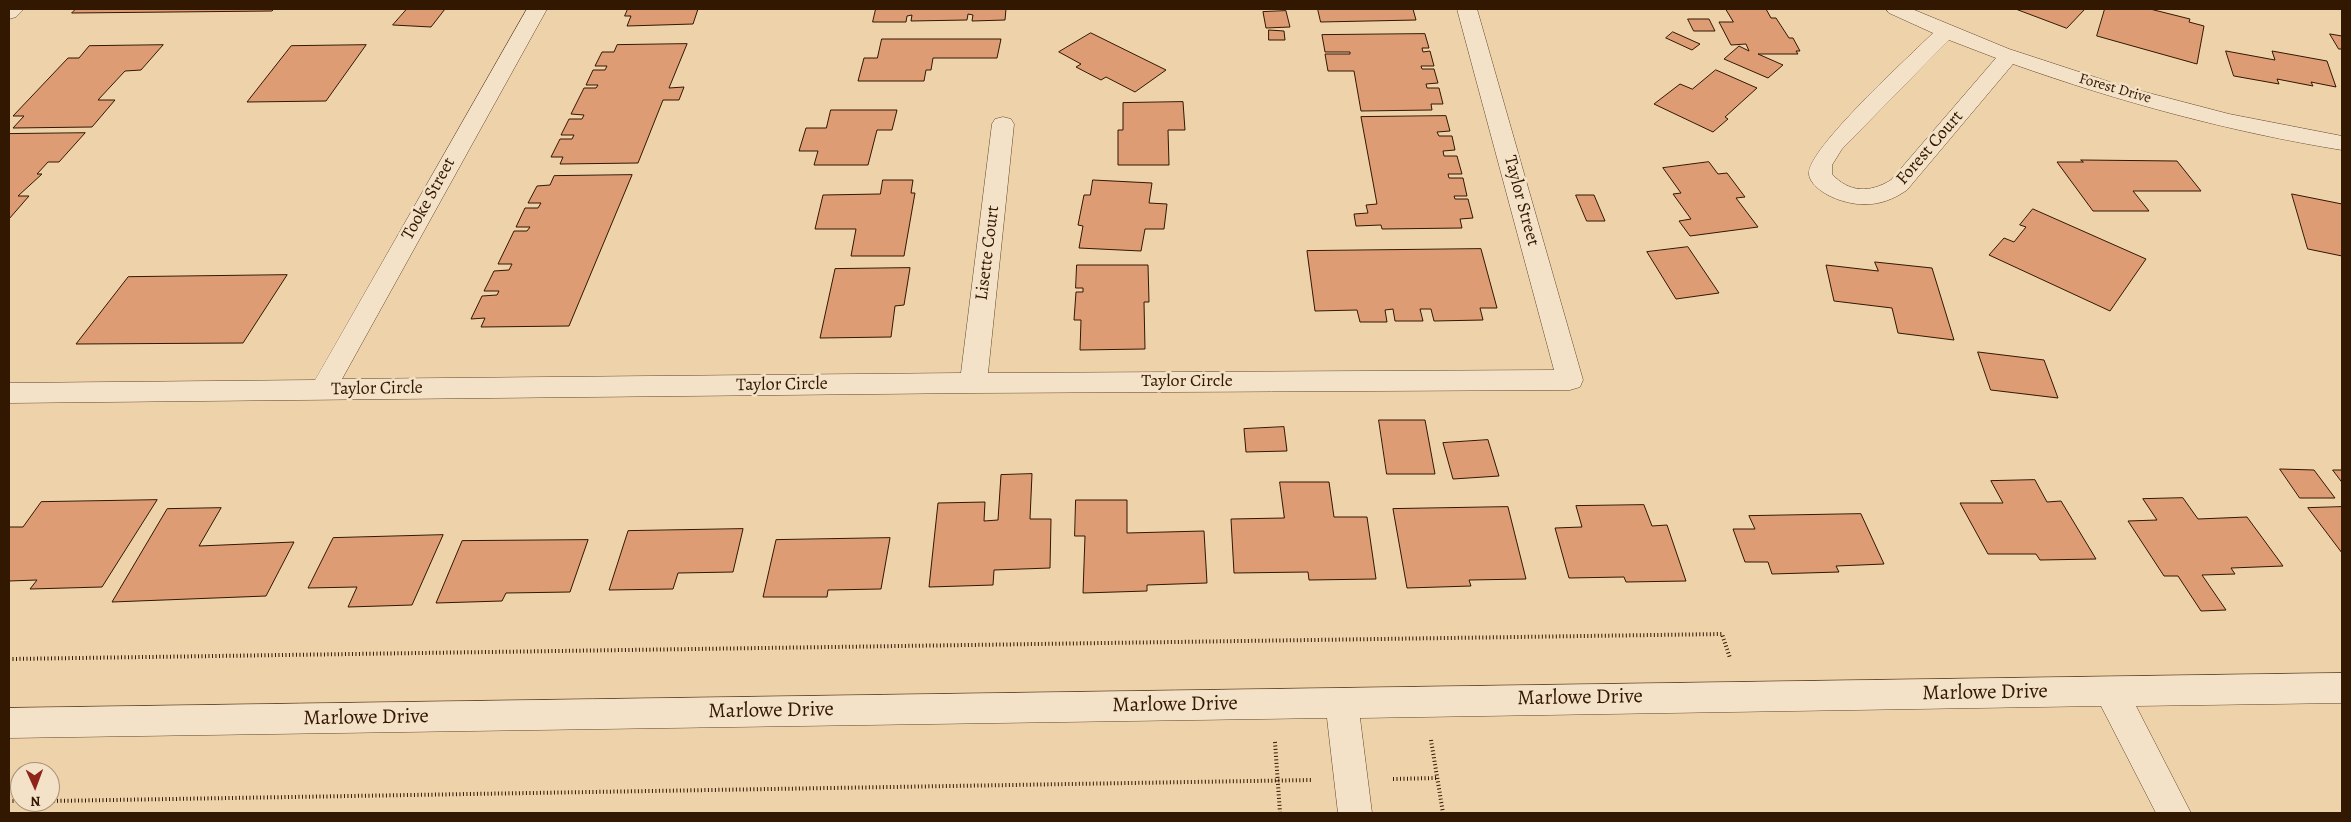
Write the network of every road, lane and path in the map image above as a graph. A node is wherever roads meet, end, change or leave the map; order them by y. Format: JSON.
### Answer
{"nodes":[{"id":1,"x":14,"y":9,"type":"edge"},
{"id":2,"x":537,"y":9,"type":"edge"},
{"id":3,"x":1467,"y":9,"type":"edge"},
{"id":4,"x":1896,"y":9,"type":"edge"},
{"id":5,"x":9,"y":14,"type":"edge"},
{"id":6,"x":1946,"y":31,"type":"junction"},
{"id":7,"x":2010,"y":54,"type":"junction"},
{"id":8,"x":1003,"y":124,"type":"dead end"},
{"id":9,"x":2342,"y":143,"type":"edge"},
{"id":10,"x":1556,"y":380,"type":"joint"},
{"id":11,"x":973,"y":383,"type":"junction"},
{"id":12,"x":322,"y":389,"type":"junction"},
{"id":13,"x":9,"y":393,"type":"edge"},
{"id":14,"x":9,"y":659,"type":"edge"},
{"id":15,"x":2342,"y":688,"type":"edge"},
{"id":16,"x":2111,"y":692,"type":"junction"},
{"id":17,"x":1743,"y":696,"type":"junction"},
{"id":18,"x":1425,"y":700,"type":"junction"},
{"id":19,"x":1342,"y":702,"type":"junction"},
{"id":20,"x":1272,"y":703,"type":"junction"},
{"id":21,"x":9,"y":723,"type":"edge"},
{"id":22,"x":1437,"y":778,"type":"junction"},
{"id":23,"x":1351,"y":780,"type":"junction"},
{"id":24,"x":1278,"y":781,"type":"junction"},
{"id":25,"x":60,"y":801,"type":"edge"},
{"id":26,"x":1280,"y":813,"type":"edge"},
{"id":27,"x":1355,"y":813,"type":"edge"},
{"id":28,"x":1443,"y":813,"type":"edge"},
{"id":29,"x":2174,"y":813,"type":"edge"}],
"edges":[{"from":1,"to":5,"type":"street"},
{"from":2,"to":12,"type":"street","name":"Tooke Street"},
{"from":3,"to":10,"type":"street","name":"Taylor Street"},
{"from":4,"to":6,"type":"street","name":"Forest Drive"},
{"from":6,"to":7,"type":"street","name":"Forest Drive"},
{"from":6,"to":7,"type":"street","name":"Forest Court"},
{"from":7,"to":9,"type":"street","name":"Forest Drive"},
{"from":8,"to":11,"type":"street","name":"Lisette Court"},
{"from":10,"to":11,"type":"street","name":"Taylor Circle"},
{"from":11,"to":12,"type":"street","name":"Taylor Circle"},
{"from":12,"to":13,"type":"street","name":"Taylor Circle"},
{"from":14,"to":17,"type":"path"},
{"from":15,"to":16,"type":"street","name":"Marlowe Drive"},
{"from":16,"to":17,"type":"street","name":"Marlowe Drive"},
{"from":16,"to":29,"type":"street"},
{"from":17,"to":18,"type":"street","name":"Marlowe Drive"},
{"from":18,"to":19,"type":"street","name":"Marlowe Drive"},
{"from":18,"to":22,"type":"path"},
{"from":19,"to":20,"type":"street","name":"Marlowe Drive"},
{"from":19,"to":23,"type":"street"},
{"from":20,"to":21,"type":"street","name":"Marlowe Drive"},
{"from":20,"to":24,"type":"path"},
{"from":22,"to":23,"type":"path"},
{"from":22,"to":28,"type":"path"},
{"from":23,"to":24,"type":"path"},
{"from":23,"to":27,"type":"street"},
{"from":24,"to":25,"type":"path"},
{"from":24,"to":26,"type":"path"}]}
